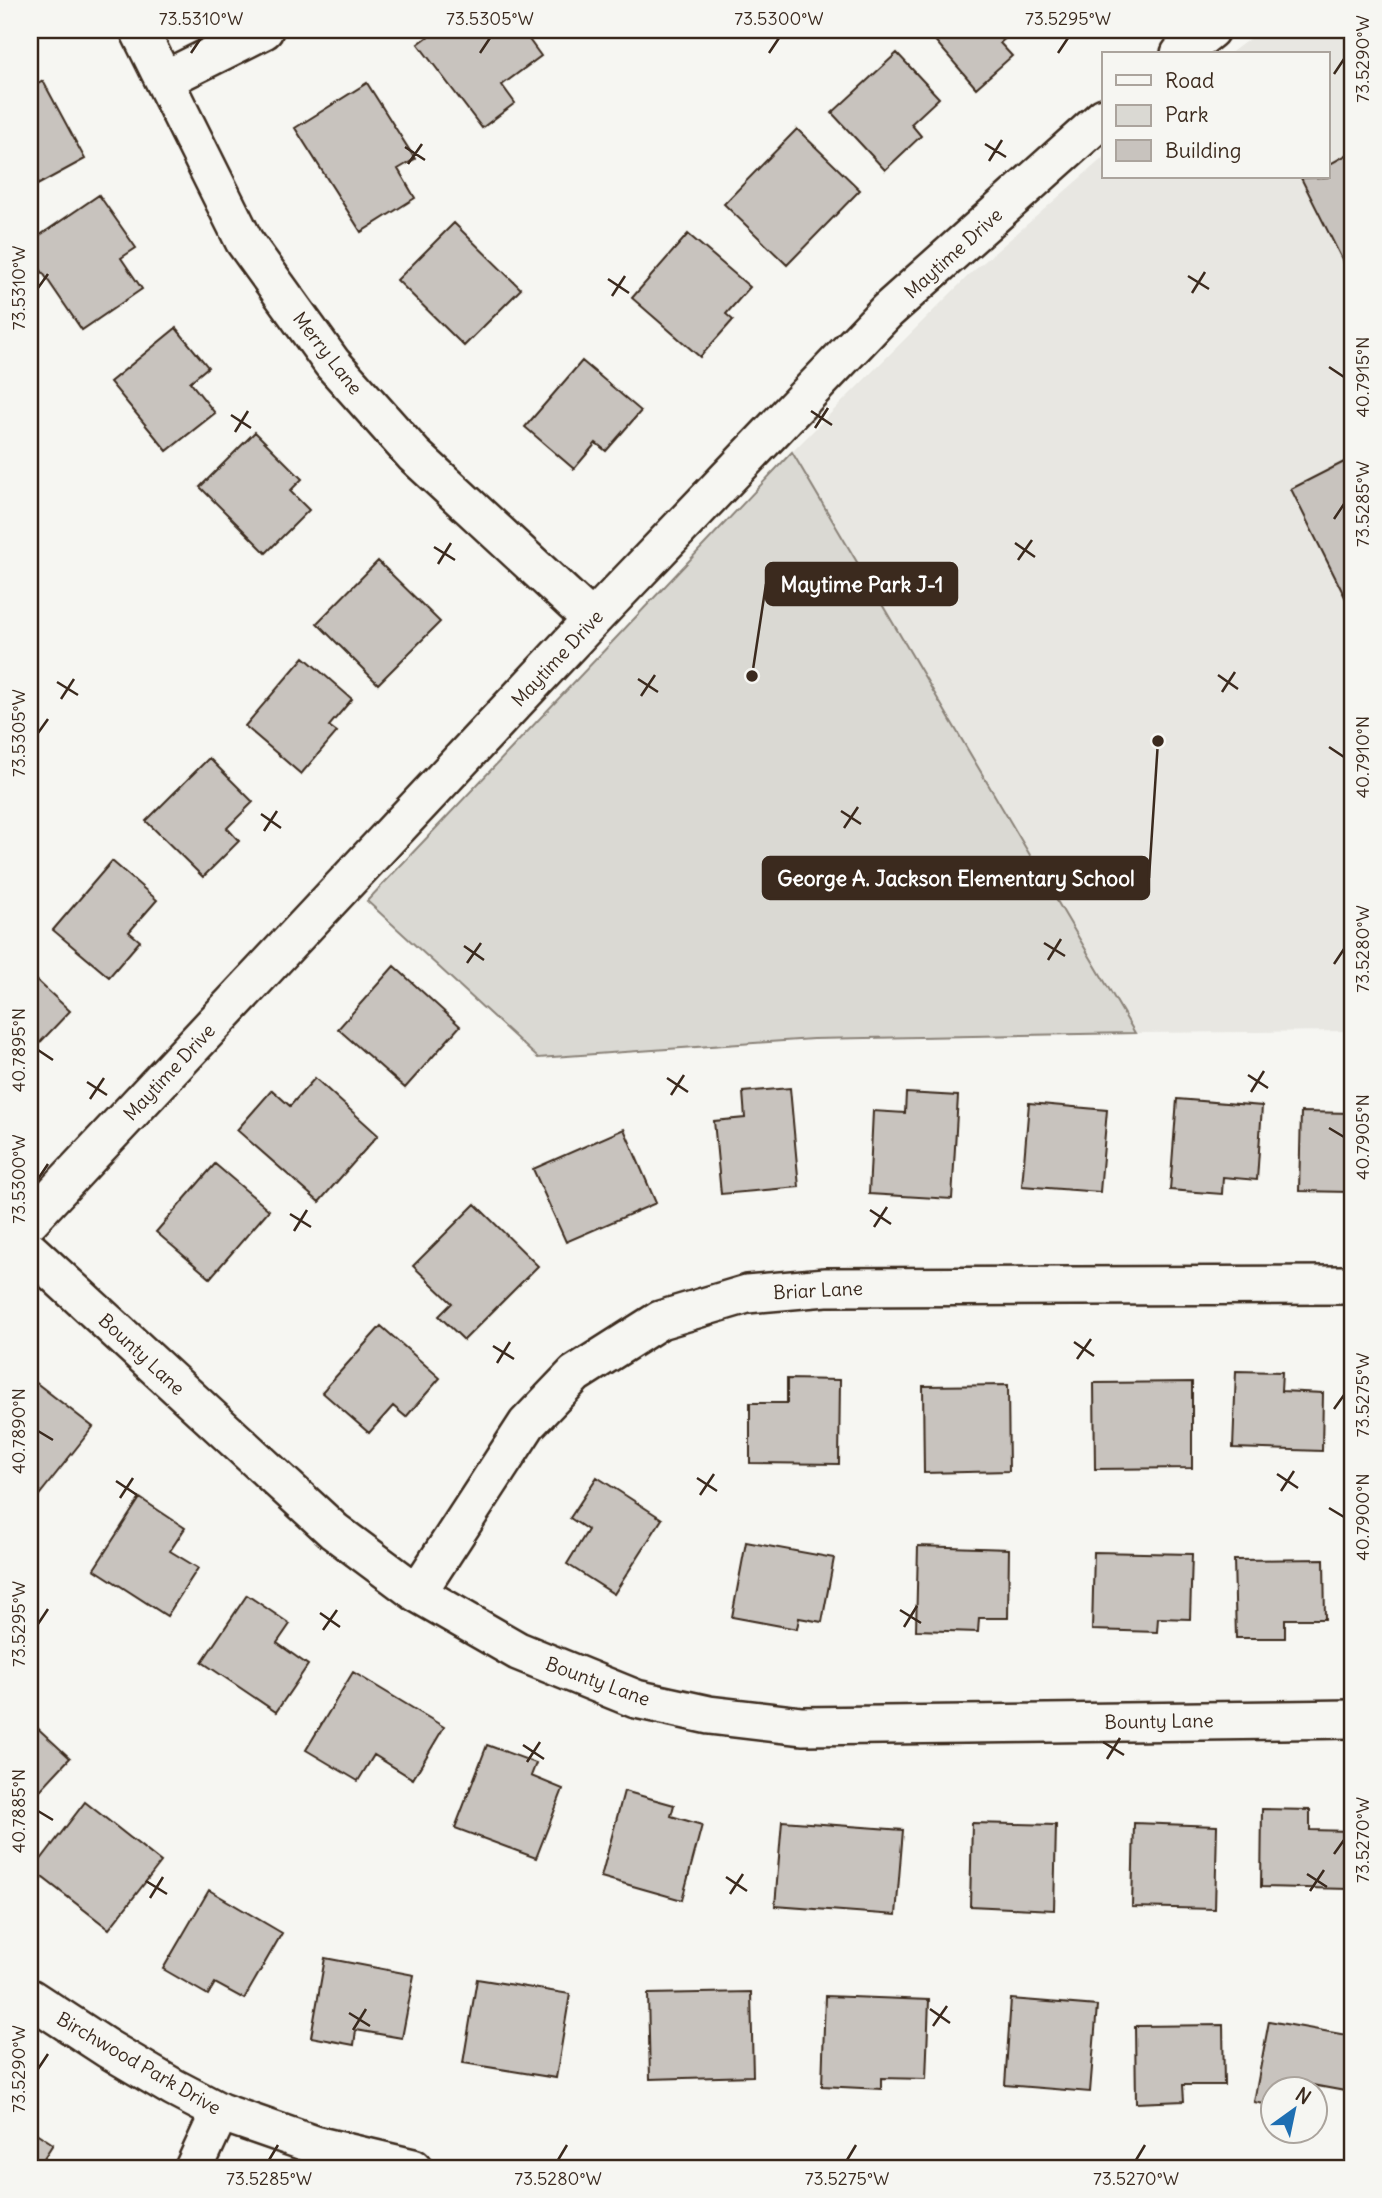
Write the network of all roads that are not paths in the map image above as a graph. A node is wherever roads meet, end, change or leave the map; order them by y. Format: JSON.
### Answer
{"nodes":[{"id":1,"x":139,"y":30,"type":"edge"},
{"id":2,"x":264,"y":30,"type":"edge"},
{"id":3,"x":1210,"y":30,"type":"edge"},
{"id":4,"x":1182,"y":52,"type":"edge"},
{"id":5,"x":164,"y":80,"type":"junction"},
{"id":6,"x":1102,"y":119,"type":"edge"},
{"id":7,"x":592,"y":620,"type":"junction"},
{"id":8,"x":30,"y":1220,"type":"edge"},
{"id":9,"x":30,"y":1251,"type":"edge"},
{"id":10,"x":1352,"y":1285,"type":"edge"},
{"id":11,"x":417,"y":1593,"type":"junction"},
{"id":12,"x":1352,"y":1719,"type":"edge"},
{"id":13,"x":30,"y":1998,"type":"edge"},
{"id":14,"x":220,"y":2112,"type":"junction"},
{"id":15,"x":194,"y":2168,"type":"edge"},
{"id":16,"x":413,"y":2168,"type":"edge"}],
"edges":[{"from":1,"to":5,"type":"street","name":"Merry Lane"},
{"from":2,"to":5,"type":"street"},
{"from":3,"to":4,"type":"street"},
{"from":5,"to":7,"type":"street","name":"Merry Lane"},
{"from":6,"to":7,"type":"street","name":"Maytime Drive"},
{"from":7,"to":8,"type":"street","name":"Maytime Drive"},
{"from":9,"to":11,"type":"street","name":"Bounty Lane"},
{"from":10,"to":11,"type":"street","name":"Briar Lane"},
{"from":11,"to":12,"type":"street","name":"Bounty Lane"},
{"from":13,"to":14,"type":"street","name":"Birchwood Park Drive"},
{"from":14,"to":15,"type":"street"},
{"from":14,"to":16,"type":"street","name":"Birchwood Park Drive"}]}
